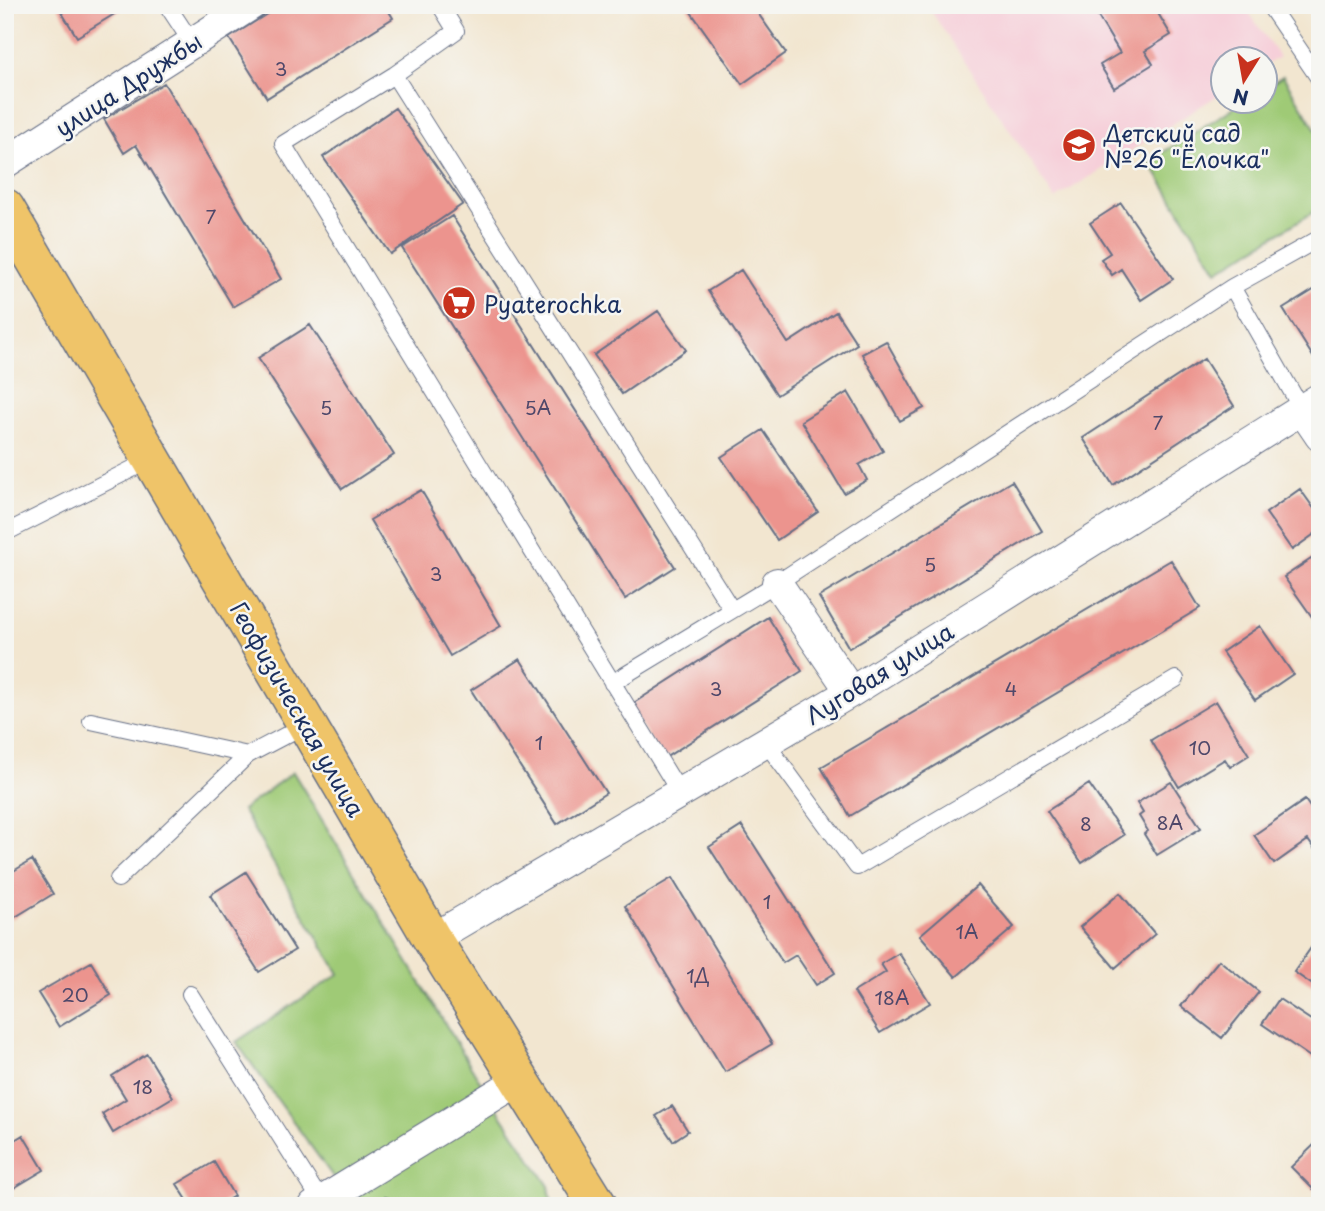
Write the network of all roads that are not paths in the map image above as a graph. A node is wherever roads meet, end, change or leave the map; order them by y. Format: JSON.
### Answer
{"nodes":[{"id":1,"x":167,"y":5,"type":"edge"},
{"id":2,"x":250,"y":5,"type":"edge"},
{"id":3,"x":1269,"y":5,"type":"edge"},
{"id":4,"x":447,"y":8,"type":"edge"},
{"id":5,"x":192,"y":43,"type":"junction"},
{"id":6,"x":394,"y":75,"type":"junction"},
{"id":7,"x":1320,"y":80,"type":"edge"},
{"id":8,"x":5,"y":163,"type":"edge"},
{"id":9,"x":5,"y":208,"type":"edge"},
{"id":10,"x":1320,"y":238,"type":"edge"},
{"id":11,"x":1232,"y":287,"type":"junction"},
{"id":12,"x":1310,"y":403,"type":"edge"},
{"id":13,"x":1320,"y":436,"type":"edge"},
{"id":14,"x":152,"y":459,"type":"junction"},
{"id":15,"x":5,"y":533,"type":"edge"},
{"id":16,"x":777,"y":583,"type":"junction"},
{"id":17,"x":732,"y":610,"type":"junction"},
{"id":18,"x":1176,"y":679,"type":"dead end"},
{"id":19,"x":612,"y":683,"type":"junction"},
{"id":20,"x":851,"y":692,"type":"junction"},
{"id":21,"x":91,"y":720,"type":"dead end"},
{"id":22,"x":307,"y":724,"type":"junction"},
{"id":23,"x":766,"y":743,"type":"junction"},
{"id":24,"x":248,"y":755,"type":"junction"},
{"id":25,"x":680,"y":793,"type":"junction"},
{"id":26,"x":118,"y":878,"type":"dead end"},
{"id":27,"x":432,"y":939,"type":"junction"},
{"id":28,"x":190,"y":994,"type":"dead end"},
{"id":29,"x":518,"y":1081,"type":"junction"},
{"id":30,"x":321,"y":1204,"type":"edge"},
{"id":31,"x":598,"y":1206,"type":"edge"}],
"edges":[{"from":1,"to":5,"type":"lane"},
{"from":2,"to":5,"type":"street","name":"улица Дружбы"},
{"from":3,"to":7,"type":"lane"},
{"from":4,"to":6,"type":"lane"},
{"from":5,"to":8,"type":"street","name":"улица Дружбы"},
{"from":6,"to":17,"type":"lane"},
{"from":6,"to":19,"type":"lane"},
{"from":9,"to":14,"type":"main road","name":"Геофизическая улица"},
{"from":10,"to":11,"type":"lane"},
{"from":11,"to":12,"type":"lane"},
{"from":11,"to":16,"type":"lane"},
{"from":12,"to":13,"type":"street"},
{"from":12,"to":20,"type":"street","name":"Луговая улица"},
{"from":14,"to":15,"type":"lane"},
{"from":14,"to":22,"type":"main road","name":"Геофизическая улица"},
{"from":16,"to":17,"type":"lane"},
{"from":16,"to":20,"type":"street"},
{"from":17,"to":19,"type":"lane"},
{"from":18,"to":23,"type":"lane"},
{"from":19,"to":25,"type":"lane"},
{"from":20,"to":23,"type":"street","name":"Луговая улица"},
{"from":21,"to":24,"type":"lane"},
{"from":22,"to":24,"type":"lane"},
{"from":22,"to":27,"type":"main road","name":"Геофизическая улица"},
{"from":23,"to":25,"type":"street","name":"Луговая улица"},
{"from":24,"to":26,"type":"lane"},
{"from":25,"to":27,"type":"street","name":"Луговая улица"},
{"from":27,"to":29,"type":"main road","name":"Геофизическая улица"},
{"from":28,"to":30,"type":"lane"},
{"from":29,"to":30,"type":"street"},
{"from":29,"to":31,"type":"main road","name":"Геофизическая улица"}]}
